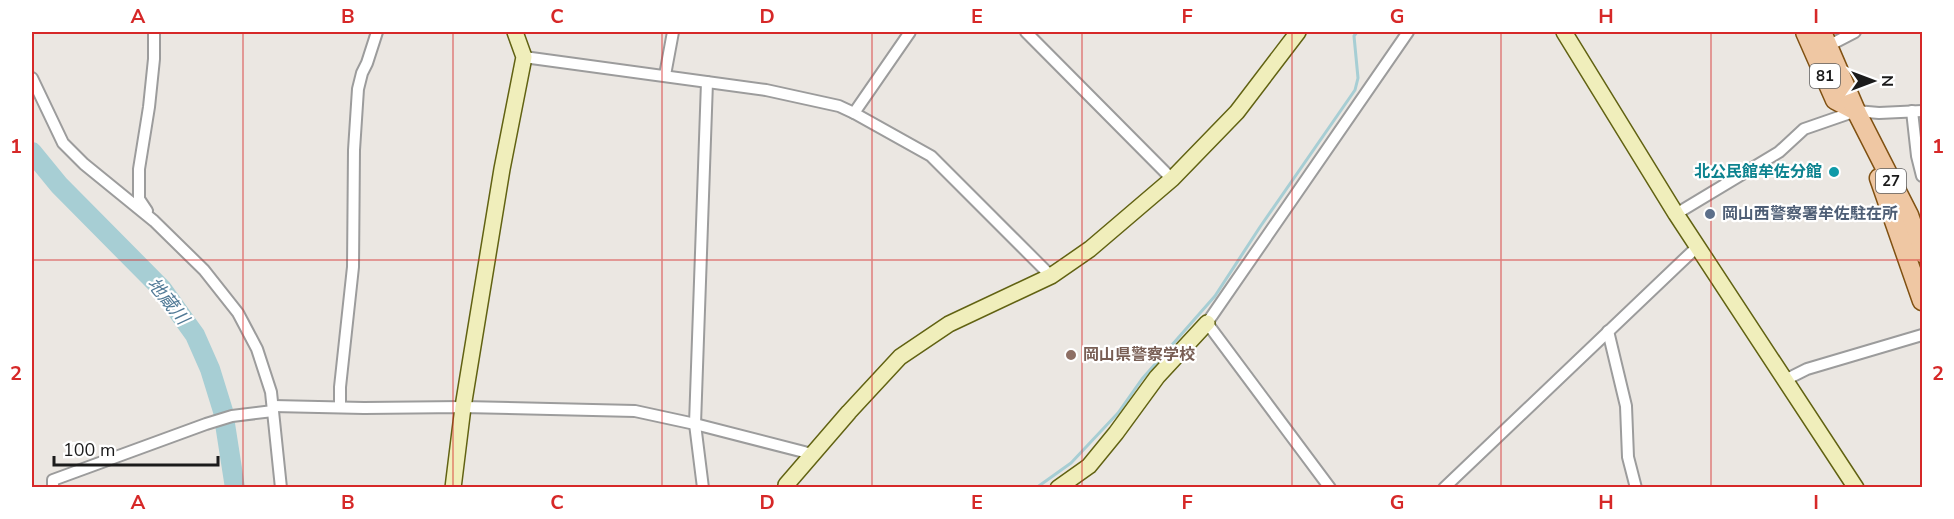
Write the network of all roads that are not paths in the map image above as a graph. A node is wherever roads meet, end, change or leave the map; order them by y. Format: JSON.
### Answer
{"nodes":[{"id":1,"x":154,"y":32,"type":"edge"},
{"id":2,"x":377,"y":32,"type":"edge"},
{"id":3,"x":515,"y":32,"type":"edge"},
{"id":4,"x":673,"y":32,"type":"edge"},
{"id":5,"x":910,"y":32,"type":"edge"},
{"id":6,"x":1026,"y":32,"type":"edge"},
{"id":7,"x":1298,"y":32,"type":"edge"},
{"id":8,"x":1408,"y":32,"type":"edge"},
{"id":9,"x":1564,"y":32,"type":"edge"},
{"id":10,"x":1804,"y":32,"type":"edge"},
{"id":11,"x":1854,"y":32,"type":"edge"},
{"id":12,"x":1827,"y":36,"type":"edge"},
{"id":13,"x":524,"y":57,"type":"junction"},
{"id":14,"x":665,"y":75,"type":"junction"},
{"id":15,"x":32,"y":78,"type":"edge"},
{"id":16,"x":707,"y":82,"type":"junction"},
{"id":17,"x":1856,"y":111,"type":"junction"},
{"id":18,"x":1917,"y":111,"type":"edge"},
{"id":19,"x":854,"y":113,"type":"junction"},
{"id":20,"x":1923,"y":176,"type":"edge"},
{"id":21,"x":1172,"y":179,"type":"junction"},
{"id":22,"x":1676,"y":214,"type":"junction"},
{"id":23,"x":154,"y":221,"type":"junction"},
{"id":24,"x":1697,"y":247,"type":"junction"},
{"id":25,"x":1923,"y":253,"type":"edge"},
{"id":26,"x":1051,"y":276,"type":"junction"},
{"id":27,"x":1923,"y":301,"type":"edge"},
{"id":28,"x":1207,"y":323,"type":"junction"},
{"id":29,"x":1608,"y":331,"type":"junction"},
{"id":30,"x":1923,"y":335,"type":"edge"},
{"id":31,"x":1785,"y":380,"type":"junction"},
{"id":32,"x":340,"y":407,"type":"junction"},
{"id":33,"x":464,"y":407,"type":"junction"},
{"id":34,"x":273,"y":408,"type":"junction"},
{"id":35,"x":695,"y":424,"type":"junction"},
{"id":36,"x":812,"y":454,"type":"junction"},
{"id":37,"x":53,"y":488,"type":"edge"},
{"id":38,"x":281,"y":488,"type":"edge"},
{"id":39,"x":453,"y":488,"type":"edge"},
{"id":40,"x":703,"y":488,"type":"edge"},
{"id":41,"x":786,"y":488,"type":"edge"},
{"id":42,"x":1058,"y":488,"type":"edge"},
{"id":43,"x":1330,"y":488,"type":"edge"},
{"id":44,"x":1444,"y":488,"type":"edge"},
{"id":45,"x":1636,"y":488,"type":"edge"},
{"id":46,"x":1856,"y":488,"type":"edge"}],
"edges":[{"from":1,"to":23,"type":"street"},
{"from":2,"to":32,"type":"street"},
{"from":3,"to":13,"type":"street"},
{"from":4,"to":14,"type":"street"},
{"from":5,"to":19,"type":"street"},
{"from":6,"to":21,"type":"street"},
{"from":7,"to":21,"type":"street"},
{"from":8,"to":28,"type":"street"},
{"from":9,"to":22,"type":"street"},
{"from":10,"to":17,"type":"main road","number":"81"},
{"from":11,"to":12,"type":"street"},
{"from":12,"to":17,"type":"main road","number":"27"},
{"from":13,"to":14,"type":"street"},
{"from":13,"to":33,"type":"street"},
{"from":14,"to":16,"type":"street"},
{"from":15,"to":23,"type":"street"},
{"from":16,"to":19,"type":"street"},
{"from":16,"to":35,"type":"street"},
{"from":17,"to":18,"type":"street"},
{"from":17,"to":22,"type":"street"},
{"from":17,"to":25,"type":"main road","number":"27"},
{"from":17,"to":27,"type":"main road","number":"27"},
{"from":18,"to":20,"type":"street"},
{"from":19,"to":26,"type":"street"},
{"from":21,"to":26,"type":"street"},
{"from":22,"to":24,"type":"street"},
{"from":23,"to":34,"type":"street"},
{"from":24,"to":29,"type":"street"},
{"from":24,"to":31,"type":"street"},
{"from":26,"to":36,"type":"street"},
{"from":28,"to":42,"type":"street"},
{"from":28,"to":43,"type":"street"},
{"from":29,"to":44,"type":"street"},
{"from":29,"to":45,"type":"street"},
{"from":30,"to":31,"type":"street"},
{"from":31,"to":46,"type":"street"},
{"from":32,"to":33,"type":"street"},
{"from":32,"to":34,"type":"street"},
{"from":33,"to":35,"type":"street"},
{"from":33,"to":39,"type":"street"},
{"from":34,"to":37,"type":"street"},
{"from":34,"to":38,"type":"street"},
{"from":35,"to":36,"type":"street"},
{"from":35,"to":40,"type":"street"},
{"from":36,"to":41,"type":"street"}]}
